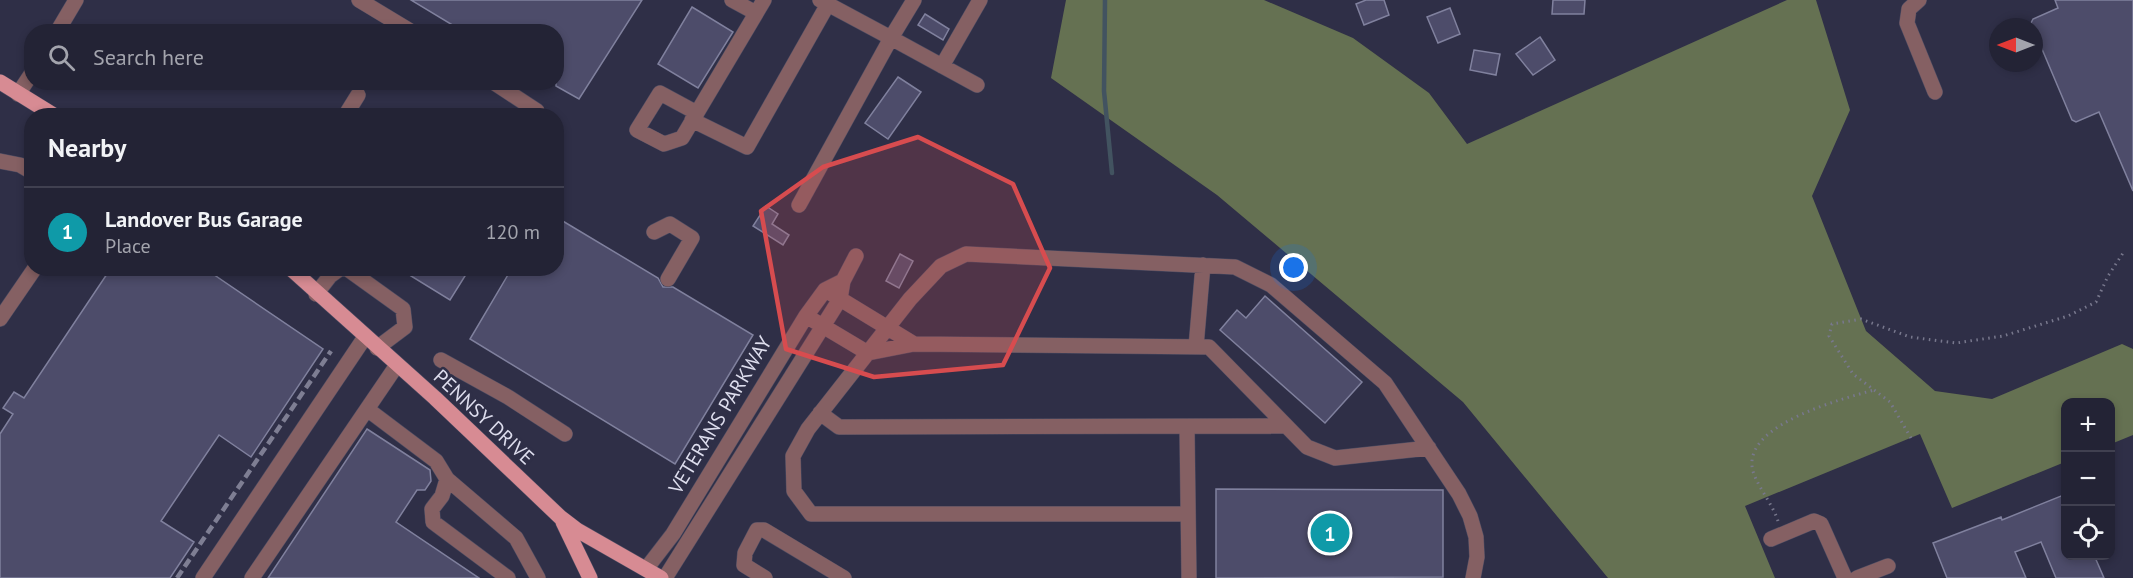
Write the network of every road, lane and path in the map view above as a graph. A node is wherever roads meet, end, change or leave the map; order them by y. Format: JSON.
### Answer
{"nodes":[{"id":1,"x":76,"y":0,"type":"edge"},
{"id":2,"x":358,"y":0,"type":"edge"},
{"id":3,"x":732,"y":0,"type":"edge"},
{"id":4,"x":914,"y":0,"type":"edge"},
{"id":5,"x":980,"y":0,"type":"edge"},
{"id":6,"x":1919,"y":0,"type":"edge"},
{"id":7,"x":824,"y":2,"type":"edge"},
{"id":8,"x":760,"y":6,"type":"edge"},
{"id":9,"x":62,"y":24,"type":"edge"},
{"id":10,"x":398,"y":24,"type":"edge"},
{"id":11,"x":891,"y":38,"type":"junction"},
{"id":12,"x":942,"y":66,"type":"junction"},
{"id":13,"x":0,"y":82,"type":"edge"},
{"id":14,"x":24,"y":85,"type":"edge"},
{"id":15,"x":977,"y":85,"type":"dead end"},
{"id":16,"x":505,"y":90,"type":"edge"},
{"id":17,"x":1935,"y":92,"type":"dead end"},
{"id":18,"x":18,"y":94,"type":"junction"},
{"id":19,"x":358,"y":95,"type":"dead end"},
{"id":20,"x":42,"y":108,"type":"edge"},
{"id":21,"x":350,"y":108,"type":"edge"},
{"id":22,"x":532,"y":108,"type":"edge"},
{"id":23,"x":0,"y":161,"type":"edge"},
{"id":24,"x":24,"y":167,"type":"edge"},
{"id":25,"x":799,"y":205,"type":"dead end"},
{"id":26,"x":654,"y":232,"type":"dead end"},
{"id":27,"x":2125,"y":250,"type":"dead end"},
{"id":28,"x":856,"y":256,"type":"dead end"},
{"id":29,"x":1203,"y":266,"type":"junction"},
{"id":30,"x":30,"y":276,"type":"edge"},
{"id":31,"x":298,"y":276,"type":"edge"},
{"id":32,"x":330,"y":276,"type":"edge"},
{"id":33,"x":357,"y":276,"type":"edge"},
{"id":34,"x":668,"y":279,"type":"dead end"},
{"id":35,"x":843,"y":281,"type":"junction"},
{"id":36,"x":825,"y":290,"type":"junction"},
{"id":37,"x":316,"y":294,"type":"junction"},
{"id":38,"x":840,"y":299,"type":"junction"},
{"id":39,"x":806,"y":316,"type":"junction"},
{"id":40,"x":0,"y":319,"type":"edge"},
{"id":41,"x":824,"y":327,"type":"junction"},
{"id":42,"x":888,"y":327,"type":"junction"},
{"id":43,"x":371,"y":342,"type":"junction"},
{"id":44,"x":914,"y":344,"type":"junction"},
{"id":45,"x":1196,"y":347,"type":"junction"},
{"id":46,"x":868,"y":353,"type":"junction"},
{"id":47,"x":441,"y":360,"type":"dead end"},
{"id":48,"x":397,"y":365,"type":"junction"},
{"id":49,"x":1875,"y":390,"type":"junction"},
{"id":50,"x":366,"y":409,"type":"junction"},
{"id":51,"x":820,"y":413,"type":"junction"},
{"id":52,"x":1286,"y":426,"type":"junction"},
{"id":53,"x":1187,"y":427,"type":"junction"},
{"id":54,"x":566,"y":434,"type":"dead end"},
{"id":55,"x":1911,"y":438,"type":"dead end"},
{"id":56,"x":1429,"y":448,"type":"junction"},
{"id":57,"x":447,"y":479,"type":"junction"},
{"id":58,"x":1188,"y":514,"type":"junction"},
{"id":59,"x":560,"y":517,"type":"junction"},
{"id":60,"x":1777,"y":536,"type":"joint"},
{"id":61,"x":1888,"y":566,"type":"dead end"},
{"id":62,"x":643,"y":574,"type":"edge"},
{"id":63,"x":203,"y":578,"type":"edge"},
{"id":64,"x":252,"y":578,"type":"edge"},
{"id":65,"x":508,"y":578,"type":"edge"},
{"id":66,"x":538,"y":578,"type":"edge"},
{"id":67,"x":590,"y":578,"type":"edge"},
{"id":68,"x":663,"y":578,"type":"edge"},
{"id":69,"x":765,"y":578,"type":"edge"},
{"id":70,"x":844,"y":578,"type":"edge"},
{"id":71,"x":1189,"y":578,"type":"edge"},
{"id":72,"x":1473,"y":578,"type":"edge"},
{"id":73,"x":1845,"y":578,"type":"edge"},
{"id":74,"x":1857,"y":578,"type":"edge"}],
"edges":[{"from":1,"to":9,"type":"street"},
{"from":2,"to":10,"type":"street"},
{"from":3,"to":8,"type":"street"},
{"from":4,"to":11,"type":"street"},
{"from":5,"to":12,"type":"street"},
{"from":6,"to":17,"type":"street"},
{"from":7,"to":8,"type":"street"},
{"from":7,"to":11,"type":"street"},
{"from":11,"to":12,"type":"street"},
{"from":11,"to":25,"type":"street"},
{"from":12,"to":15,"type":"street"},
{"from":13,"to":18,"type":"main road"},
{"from":14,"to":18,"type":"street"},
{"from":16,"to":22,"type":"street"},
{"from":18,"to":20,"type":"main road"},
{"from":19,"to":21,"type":"street"},
{"from":23,"to":24,"type":"street"},
{"from":26,"to":34,"type":"street"},
{"from":27,"to":49,"type":"path"},
{"from":28,"to":35,"type":"street","name":"VETERANS PARKWAY"},
{"from":29,"to":42,"type":"street"},
{"from":29,"to":45,"type":"street"},
{"from":29,"to":56,"type":"street"},
{"from":30,"to":40,"type":"street"},
{"from":31,"to":37,"type":"main road","name":"PENNSY DRIVE"},
{"from":32,"to":37,"type":"street"},
{"from":33,"to":43,"type":"street"},
{"from":35,"to":36,"type":"street","name":"VETERANS PARKWAY"},
{"from":35,"to":38,"type":"street","name":"VETERANS PARKWAY"},
{"from":36,"to":38,"type":"street"},
{"from":36,"to":39,"type":"street","name":"VETERANS PARKWAY"},
{"from":37,"to":43,"type":"main road","name":"PENNSY DRIVE"},
{"from":38,"to":41,"type":"street","name":"VETERANS PARKWAY"},
{"from":38,"to":42,"type":"street"},
{"from":39,"to":41,"type":"street"},
{"from":39,"to":62,"type":"street","name":"VETERANS PARKWAY"},
{"from":41,"to":46,"type":"street"},
{"from":41,"to":68,"type":"street","name":"VETERANS PARKWAY"},
{"from":42,"to":44,"type":"street"},
{"from":42,"to":46,"type":"street"},
{"from":43,"to":48,"type":"main road","name":"PENNSY DRIVE"},
{"from":43,"to":63,"type":"street"},
{"from":44,"to":45,"type":"street"},
{"from":44,"to":46,"type":"street"},
{"from":45,"to":52,"type":"street"},
{"from":46,"to":51,"type":"street"},
{"from":47,"to":54,"type":"street"},
{"from":48,"to":50,"type":"street"},
{"from":48,"to":59,"type":"main road","name":"PENNSY DRIVE"},
{"from":49,"to":55,"type":"path"},
{"from":49,"to":60,"type":"path"},
{"from":50,"to":57,"type":"street"},
{"from":50,"to":64,"type":"street"},
{"from":51,"to":53,"type":"street"},
{"from":51,"to":58,"type":"street"},
{"from":52,"to":53,"type":"street"},
{"from":52,"to":56,"type":"street"},
{"from":53,"to":58,"type":"street"},
{"from":56,"to":72,"type":"street"},
{"from":57,"to":65,"type":"street"},
{"from":57,"to":66,"type":"street"},
{"from":58,"to":71,"type":"street"},
{"from":59,"to":62,"type":"main road","name":"PENNSY DRIVE"},
{"from":59,"to":67,"type":"main road"},
{"from":60,"to":73,"type":"street"},
{"from":61,"to":74,"type":"street"},
{"from":62,"to":68,"type":"main road","name":"PENNSY DRIVE"},
{"from":69,"to":70,"type":"street"}]}
